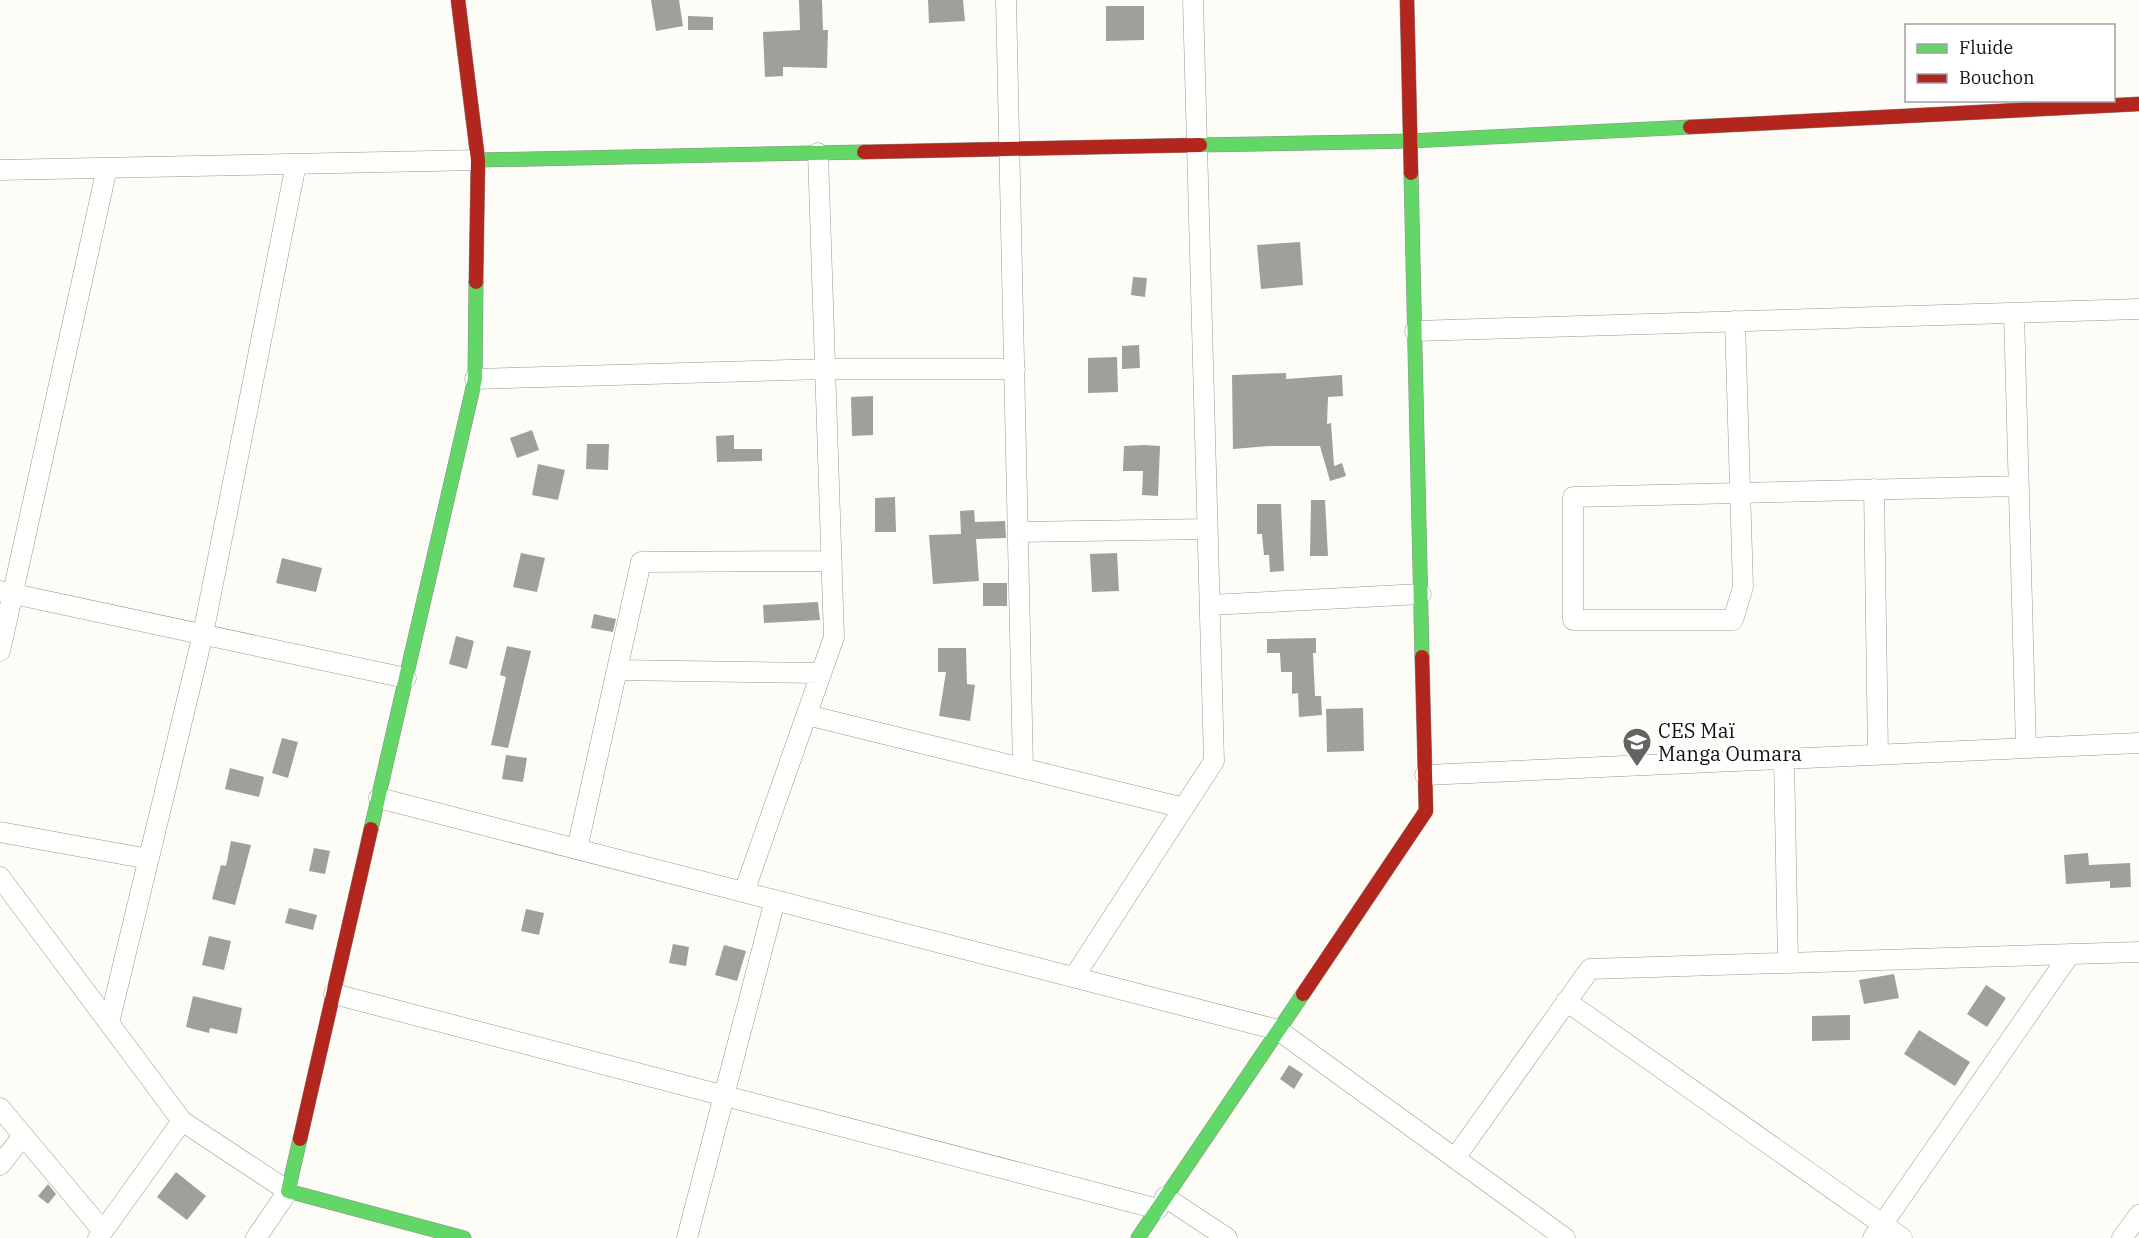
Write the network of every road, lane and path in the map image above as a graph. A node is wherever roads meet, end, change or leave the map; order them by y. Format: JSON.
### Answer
{"nodes":[{"id":1,"x":458,"y":0,"type":"edge"},
{"id":2,"x":1006,"y":0,"type":"edge"},
{"id":3,"x":1193,"y":0,"type":"edge"},
{"id":4,"x":1407,"y":0,"type":"edge"},
{"id":5,"x":2139,"y":104,"type":"edge"},
{"id":6,"x":1410,"y":141,"type":"junction"},
{"id":7,"x":1198,"y":145,"type":"junction"},
{"id":8,"x":1011,"y":149,"type":"junction"},
{"id":9,"x":818,"y":153,"type":"junction"},
{"id":10,"x":478,"y":160,"type":"junction"},
{"id":11,"x":296,"y":164,"type":"junction"},
{"id":12,"x":107,"y":168,"type":"junction"},
{"id":13,"x":0,"y":170,"type":"edge"},
{"id":14,"x":2139,"y":309,"type":"edge"},
{"id":15,"x":2014,"y":313,"type":"junction"},
{"id":16,"x":1735,"y":321,"type":"junction"},
{"id":17,"x":1415,"y":331,"type":"junction"},
{"id":18,"x":825,"y":369,"type":"junction"},
{"id":19,"x":1015,"y":369,"type":"junction"},
{"id":20,"x":475,"y":379,"type":"junction"},
{"id":21,"x":2019,"y":486,"type":"junction"},
{"id":22,"x":1874,"y":489,"type":"junction"},
{"id":23,"x":1740,"y":492,"type":"junction"},
{"id":24,"x":1208,"y":529,"type":"junction"},
{"id":25,"x":1018,"y":532,"type":"junction"},
{"id":26,"x":831,"y":561,"type":"junction"},
{"id":27,"x":6,"y":592,"type":"edge"},
{"id":28,"x":1421,"y":594,"type":"junction"},
{"id":29,"x":1210,"y":605,"type":"junction"},
{"id":30,"x":203,"y":634,"type":"junction"},
{"id":31,"x":0,"y":651,"type":"edge"},
{"id":32,"x":616,"y":670,"type":"junction"},
{"id":33,"x":821,"y":673,"type":"junction"},
{"id":34,"x":406,"y":678,"type":"junction"},
{"id":35,"x":807,"y":715,"type":"junction"},
{"id":36,"x":2139,"y":743,"type":"edge"},
{"id":37,"x":2026,"y":748,"type":"junction"},
{"id":38,"x":1878,"y":754,"type":"junction"},
{"id":39,"x":1784,"y":759,"type":"junction"},
{"id":40,"x":1023,"y":768,"type":"junction"},
{"id":41,"x":1425,"y":775,"type":"junction"},
{"id":42,"x":379,"y":798,"type":"junction"},
{"id":43,"x":1184,"y":808,"type":"junction"},
{"id":44,"x":0,"y":832,"type":"edge"},
{"id":45,"x":577,"y":849,"type":"junction"},
{"id":46,"x":149,"y":859,"type":"junction"},
{"id":47,"x":0,"y":877,"type":"edge"},
{"id":48,"x":744,"y":892,"type":"junction"},
{"id":49,"x":774,"y":900,"type":"junction"},
{"id":50,"x":2139,"y":952,"type":"edge"},
{"id":51,"x":2070,"y":954,"type":"junction"},
{"id":52,"x":1788,"y":963,"type":"junction"},
{"id":53,"x":1074,"y":977,"type":"junction"},
{"id":54,"x":334,"y":994,"type":"junction"},
{"id":55,"x":1566,"y":1001,"type":"junction"},
{"id":56,"x":109,"y":1023,"type":"junction"},
{"id":57,"x":1278,"y":1030,"type":"junction"},
{"id":58,"x":724,"y":1095,"type":"junction"},
{"id":59,"x":0,"y":1108,"type":"edge"},
{"id":60,"x":182,"y":1121,"type":"junction"},
{"id":61,"x":23,"y":1136,"type":"junction"},
{"id":62,"x":1455,"y":1158,"type":"junction"},
{"id":63,"x":0,"y":1165,"type":"edge"},
{"id":64,"x":288,"y":1191,"type":"junction"},
{"id":65,"x":1161,"y":1203,"type":"junction"},
{"id":66,"x":2139,"y":1215,"type":"edge"},
{"id":67,"x":1878,"y":1231,"type":"edge"},
{"id":68,"x":100,"y":1235,"type":"edge"},
{"id":69,"x":256,"y":1238,"type":"edge"},
{"id":70,"x":464,"y":1238,"type":"edge"},
{"id":71,"x":687,"y":1238,"type":"edge"},
{"id":72,"x":1138,"y":1238,"type":"edge"},
{"id":73,"x":1227,"y":1238,"type":"edge"},
{"id":74,"x":1565,"y":1238,"type":"edge"},
{"id":75,"x":1902,"y":1238,"type":"edge"},
{"id":76,"x":2122,"y":1238,"type":"edge"}],
"edges":[{"from":1,"to":10,"type":"street"},
{"from":2,"to":8,"type":"street"},
{"from":3,"to":7,"type":"street"},
{"from":4,"to":6,"type":"street"},
{"from":5,"to":6,"type":"street"},
{"from":6,"to":7,"type":"street"},
{"from":6,"to":17,"type":"street"},
{"from":7,"to":8,"type":"street"},
{"from":7,"to":24,"type":"street"},
{"from":8,"to":9,"type":"street"},
{"from":8,"to":19,"type":"street"},
{"from":9,"to":10,"type":"street"},
{"from":9,"to":18,"type":"street"},
{"from":10,"to":11,"type":"street"},
{"from":10,"to":20,"type":"street"},
{"from":11,"to":12,"type":"street"},
{"from":11,"to":30,"type":"street"},
{"from":12,"to":13,"type":"street"},
{"from":12,"to":27,"type":"street"},
{"from":14,"to":15,"type":"street"},
{"from":15,"to":16,"type":"street"},
{"from":15,"to":21,"type":"street"},
{"from":16,"to":17,"type":"street"},
{"from":16,"to":23,"type":"street"},
{"from":17,"to":28,"type":"street"},
{"from":18,"to":19,"type":"street"},
{"from":18,"to":20,"type":"street"},
{"from":18,"to":26,"type":"street"},
{"from":19,"to":25,"type":"street"},
{"from":20,"to":34,"type":"street"},
{"from":21,"to":22,"type":"street"},
{"from":21,"to":37,"type":"street"},
{"from":22,"to":23,"type":"street"},
{"from":22,"to":38,"type":"street"},
{"from":23,"to":23,"type":"street"},
{"from":24,"to":25,"type":"street"},
{"from":24,"to":29,"type":"street"},
{"from":25,"to":40,"type":"street"},
{"from":26,"to":32,"type":"street"},
{"from":26,"to":33,"type":"street"},
{"from":27,"to":30,"type":"street"},
{"from":27,"to":31,"type":"street"},
{"from":28,"to":29,"type":"street"},
{"from":28,"to":41,"type":"street"},
{"from":29,"to":43,"type":"street"},
{"from":30,"to":34,"type":"street"},
{"from":30,"to":46,"type":"street"},
{"from":32,"to":33,"type":"street"},
{"from":32,"to":45,"type":"street"},
{"from":33,"to":35,"type":"street"},
{"from":34,"to":42,"type":"street"},
{"from":35,"to":40,"type":"street"},
{"from":35,"to":48,"type":"street"},
{"from":36,"to":37,"type":"street"},
{"from":37,"to":38,"type":"street"},
{"from":38,"to":39,"type":"street"},
{"from":39,"to":41,"type":"street"},
{"from":39,"to":52,"type":"street"},
{"from":40,"to":43,"type":"street"},
{"from":41,"to":57,"type":"street"},
{"from":42,"to":45,"type":"street"},
{"from":42,"to":54,"type":"street"},
{"from":43,"to":53,"type":"street"},
{"from":44,"to":46,"type":"street"},
{"from":45,"to":48,"type":"street"},
{"from":46,"to":56,"type":"street"},
{"from":47,"to":56,"type":"street"},
{"from":48,"to":49,"type":"street"},
{"from":49,"to":53,"type":"street"},
{"from":49,"to":58,"type":"street"},
{"from":50,"to":51,"type":"street"},
{"from":51,"to":52,"type":"street"},
{"from":51,"to":67,"type":"street"},
{"from":52,"to":55,"type":"street"},
{"from":53,"to":57,"type":"street"},
{"from":54,"to":58,"type":"street"},
{"from":54,"to":64,"type":"street"},
{"from":55,"to":62,"type":"street"},
{"from":55,"to":67,"type":"street"},
{"from":56,"to":60,"type":"street"},
{"from":57,"to":62,"type":"street"},
{"from":57,"to":65,"type":"street"},
{"from":58,"to":65,"type":"street"},
{"from":58,"to":71,"type":"street"},
{"from":59,"to":61,"type":"street"},
{"from":60,"to":64,"type":"street"},
{"from":60,"to":68,"type":"street"},
{"from":61,"to":63,"type":"street"},
{"from":61,"to":68,"type":"street"},
{"from":62,"to":74,"type":"street"},
{"from":64,"to":69,"type":"street"},
{"from":64,"to":70,"type":"street"},
{"from":65,"to":72,"type":"street"},
{"from":65,"to":73,"type":"street"},
{"from":66,"to":76,"type":"street"},
{"from":67,"to":75,"type":"street"}]}
